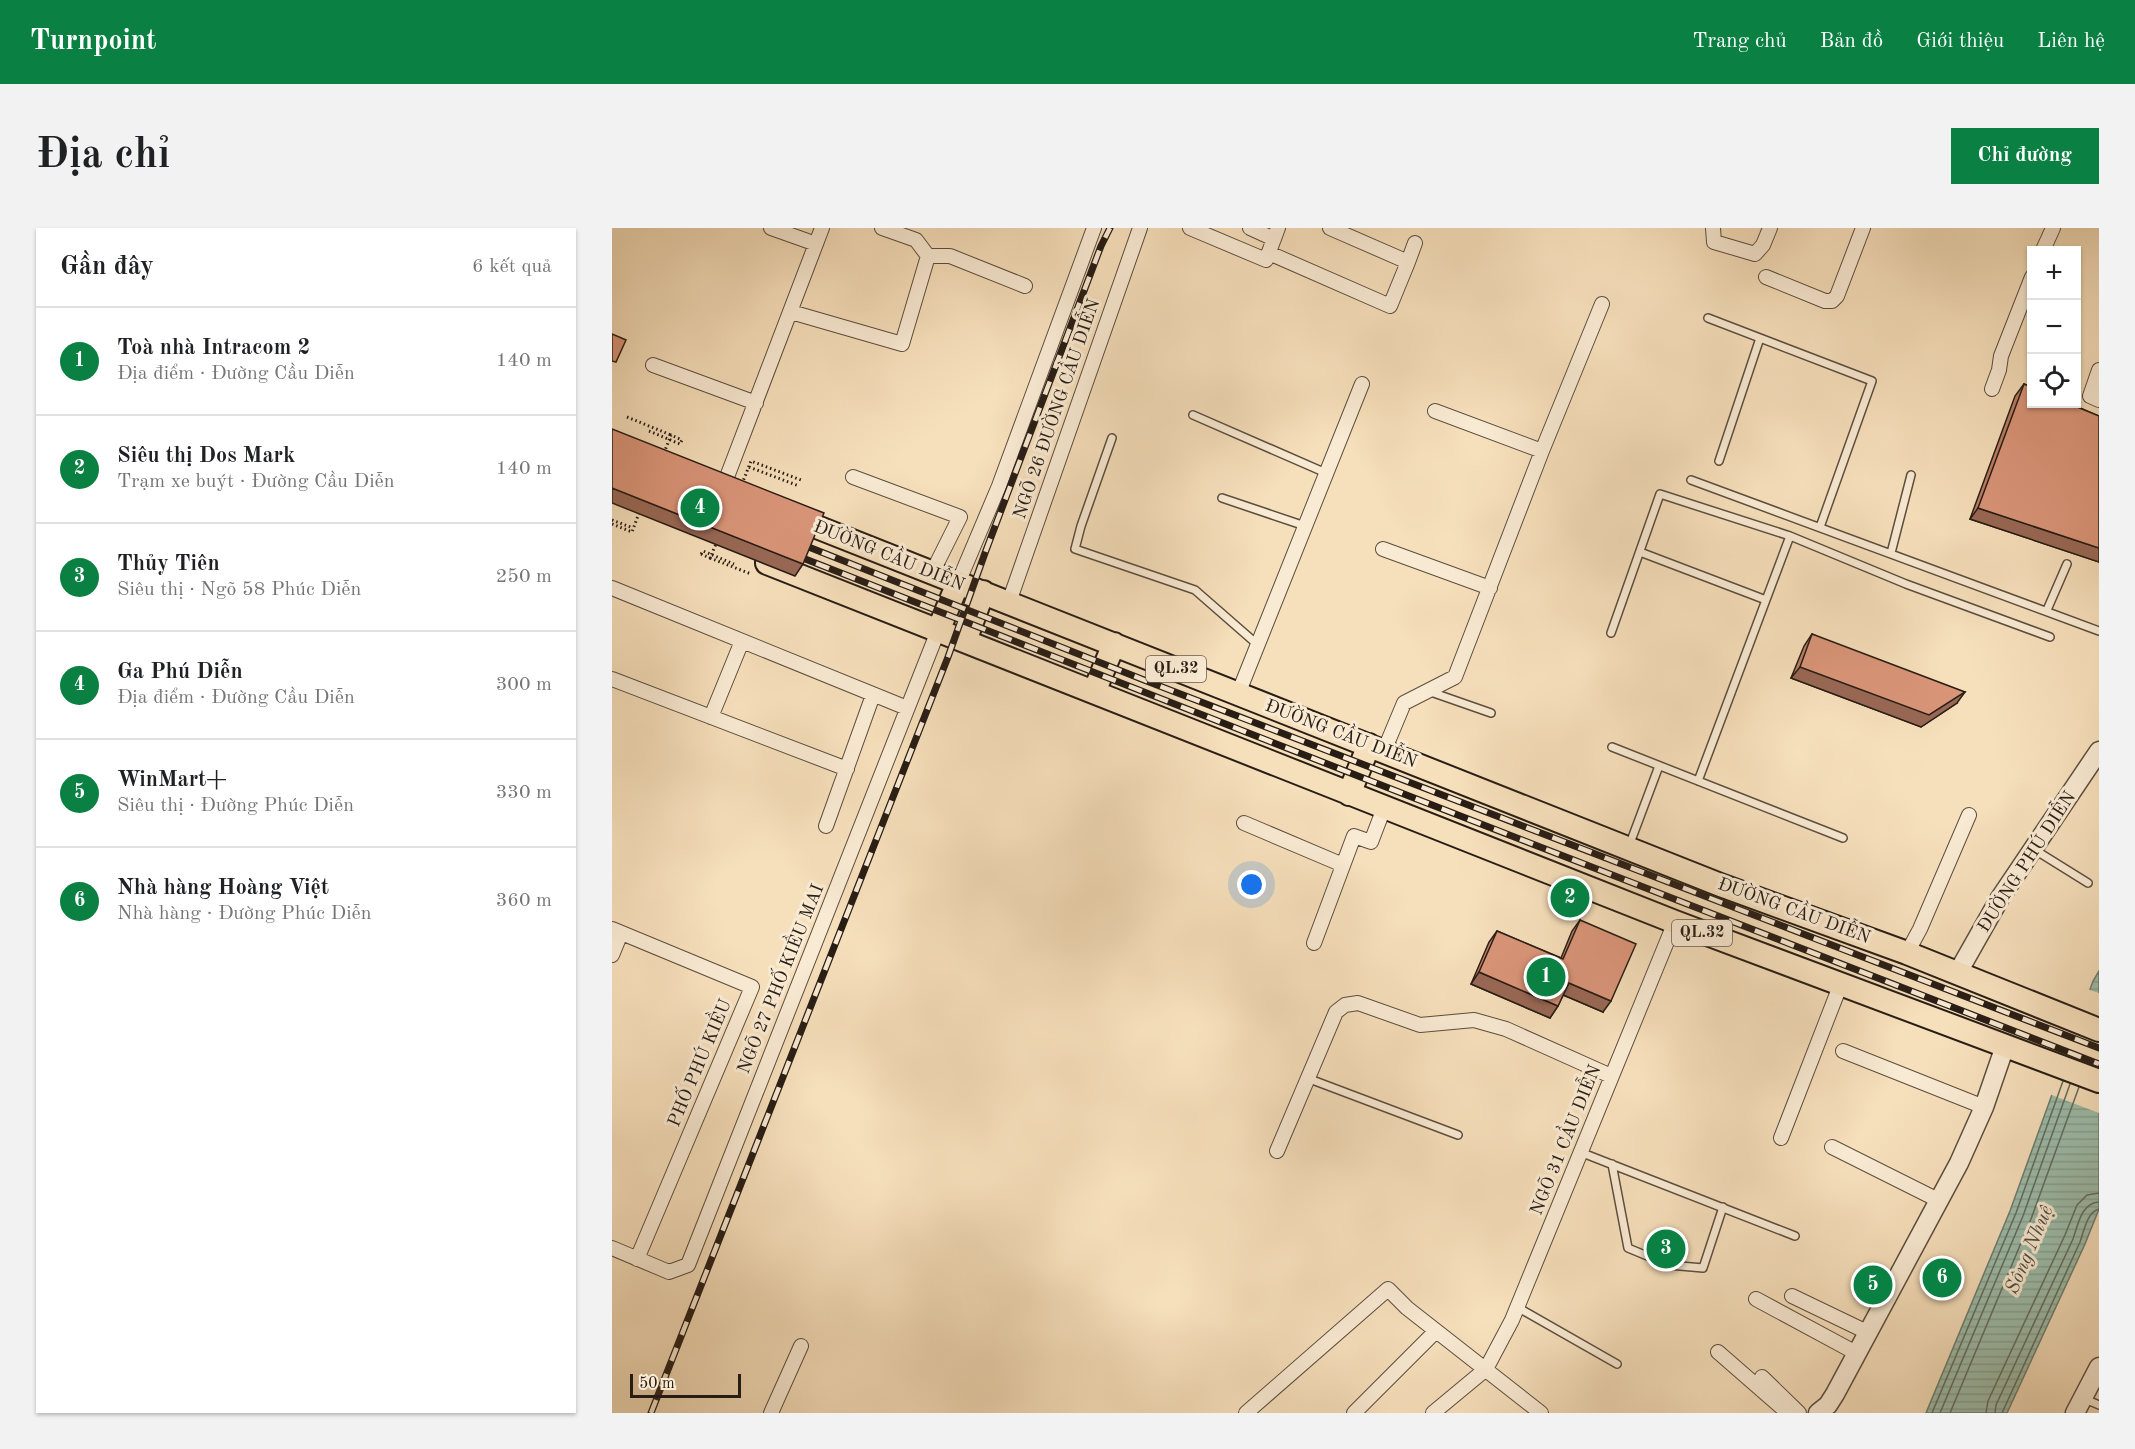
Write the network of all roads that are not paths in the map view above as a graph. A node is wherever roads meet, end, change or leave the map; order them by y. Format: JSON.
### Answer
{"nodes":[{"id":1,"x":771,"y":228,"type":"edge"},
{"id":2,"x":822,"y":228,"type":"edge"},
{"id":3,"x":882,"y":228,"type":"edge"},
{"id":4,"x":1094,"y":228,"type":"edge"},
{"id":5,"x":1140,"y":228,"type":"edge"},
{"id":6,"x":1190,"y":228,"type":"edge"},
{"id":7,"x":1250,"y":228,"type":"edge"},
{"id":8,"x":1330,"y":228,"type":"edge"},
{"id":9,"x":1713,"y":228,"type":"edge"},
{"id":10,"x":1770,"y":228,"type":"edge"},
{"id":11,"x":1863,"y":228,"type":"edge"},
{"id":12,"x":2053,"y":228,"type":"edge"},
{"id":13,"x":1276,"y":233,"type":"edge"},
{"id":14,"x":1415,"y":243,"type":"dead end"},
{"id":15,"x":816,"y":244,"type":"junction"},
{"id":16,"x":2045,"y":246,"type":"edge"},
{"id":17,"x":1269,"y":253,"type":"junction"},
{"id":18,"x":928,"y":256,"type":"junction"},
{"id":19,"x":1408,"y":262,"type":"junction"},
{"id":20,"x":1766,"y":277,"type":"dead end"},
{"id":21,"x":1025,"y":286,"type":"dead end"},
{"id":22,"x":2027,"y":288,"type":"edge"},
{"id":23,"x":1602,"y":304,"type":"dead end"},
{"id":24,"x":791,"y":312,"type":"junction"},
{"id":25,"x":1708,"y":318,"type":"dead end"},
{"id":26,"x":1760,"y":338,"type":"junction"},
{"id":27,"x":653,"y":365,"type":"dead end"},
{"id":28,"x":2099,"y":370,"type":"edge"},
{"id":29,"x":1362,"y":384,"type":"dead end"},
{"id":30,"x":1992,"y":389,"type":"dead end"},
{"id":31,"x":2099,"y":400,"type":"edge"},
{"id":32,"x":756,"y":403,"type":"junction"},
{"id":33,"x":1435,"y":411,"type":"dead end"},
{"id":34,"x":1193,"y":415,"type":"dead end"},
{"id":35,"x":1112,"y":438,"type":"dead end"},
{"id":36,"x":1542,"y":451,"type":"junction"},
{"id":37,"x":1719,"y":461,"type":"dead end"},
{"id":38,"x":1326,"y":474,"type":"junction"},
{"id":39,"x":1911,"y":475,"type":"dead end"},
{"id":40,"x":853,"y":477,"type":"dead end"},
{"id":41,"x":1691,"y":480,"type":"dead end"},
{"id":42,"x":727,"y":489,"type":"edge"},
{"id":43,"x":1222,"y":498,"type":"dead end"},
{"id":44,"x":765,"y":507,"type":"edge"},
{"id":45,"x":1305,"y":526,"type":"junction"},
{"id":46,"x":1820,"y":527,"type":"junction"},
{"id":47,"x":1790,"y":536,"type":"junction"},
{"id":48,"x":1383,"y":549,"type":"dead end"},
{"id":49,"x":1640,"y":552,"type":"junction"},
{"id":50,"x":1891,"y":553,"type":"junction"},
{"id":51,"x":741,"y":559,"type":"road end"},
{"id":52,"x":2067,"y":564,"type":"dead end"},
{"id":53,"x":932,"y":573,"type":"junction"},
{"id":54,"x":958,"y":583,"type":"junction"},
{"id":55,"x":612,"y":588,"type":"edge"},
{"id":56,"x":1490,"y":588,"type":"junction"},
{"id":57,"x":982,"y":592,"type":"junction"},
{"id":58,"x":1766,"y":600,"type":"junction"},
{"id":59,"x":1009,"y":603,"type":"junction"},
{"id":60,"x":2047,"y":610,"type":"junction"},
{"id":61,"x":938,"y":631,"type":"junction"},
{"id":62,"x":2099,"y":631,"type":"edge"},
{"id":63,"x":1611,"y":633,"type":"dead end"},
{"id":64,"x":2050,"y":637,"type":"dead end"},
{"id":65,"x":742,"y":641,"type":"junction"},
{"id":66,"x":964,"y":641,"type":"junction"},
{"id":67,"x":1114,"y":644,"type":"junction"},
{"id":68,"x":1258,"y":645,"type":"junction"},
{"id":69,"x":612,"y":679,"type":"edge"},
{"id":70,"x":1094,"y":692,"type":"junction"},
{"id":71,"x":1428,"y":692,"type":"junction"},
{"id":72,"x":1238,"y":694,"type":"junction"},
{"id":73,"x":873,"y":695,"type":"junction"},
{"id":74,"x":908,"y":708,"type":"junction"},
{"id":75,"x":1491,"y":713,"type":"dead end"},
{"id":76,"x":711,"y":717,"type":"junction"},
{"id":77,"x":1612,"y":747,"type":"dead end"},
{"id":78,"x":1377,"y":748,"type":"junction"},
{"id":79,"x":2099,"y":752,"type":"edge"},
{"id":80,"x":1659,"y":766,"type":"junction"},
{"id":81,"x":847,"y":769,"type":"junction"},
{"id":82,"x":1698,"y":781,"type":"junction"},
{"id":83,"x":1349,"y":794,"type":"junction"},
{"id":84,"x":1384,"y":808,"type":"junction"},
{"id":85,"x":1969,"y":815,"type":"dead end"},
{"id":86,"x":1244,"y":823,"type":"dead end"},
{"id":87,"x":826,"y":826,"type":"dead end"},
{"id":88,"x":1843,"y":838,"type":"dead end"},
{"id":89,"x":1628,"y":848,"type":"junction"},
{"id":90,"x":2032,"y":849,"type":"junction"},
{"id":91,"x":1343,"y":865,"type":"junction"},
{"id":92,"x":2088,"y":884,"type":"dead end"},
{"id":93,"x":1674,"y":922,"type":"junction"},
{"id":94,"x":616,"y":931,"type":"edge"},
{"id":95,"x":1314,"y":943,"type":"dead end"},
{"id":96,"x":1906,"y":953,"type":"junction"},
{"id":97,"x":612,"y":955,"type":"edge"},
{"id":98,"x":1957,"y":974,"type":"junction"},
{"id":99,"x":1840,"y":986,"type":"junction"},
{"id":100,"x":2099,"y":1030,"type":"edge"},
{"id":101,"x":2005,"y":1046,"type":"junction"},
{"id":102,"x":1844,"y":1051,"type":"dead end"},
{"id":103,"x":1611,"y":1077,"type":"junction"},
{"id":104,"x":1307,"y":1078,"type":"junction"},
{"id":105,"x":2099,"y":1081,"type":"edge"},
{"id":106,"x":1984,"y":1107,"type":"junction"},
{"id":107,"x":1458,"y":1135,"type":"dead end"},
{"id":108,"x":1781,"y":1138,"type":"dead end"},
{"id":109,"x":1832,"y":1147,"type":"dead end"},
{"id":110,"x":1277,"y":1150,"type":"dead end"},
{"id":111,"x":1580,"y":1152,"type":"junction"},
{"id":112,"x":1612,"y":1164,"type":"junction"},
{"id":113,"x":1940,"y":1201,"type":"junction"},
{"id":114,"x":1723,"y":1207,"type":"junction"},
{"id":115,"x":1795,"y":1236,"type":"dead end"},
{"id":116,"x":612,"y":1248,"type":"edge"},
{"id":117,"x":637,"y":1259,"type":"junction"},
{"id":118,"x":1792,"y":1296,"type":"dead end"},
{"id":119,"x":1756,"y":1299,"type":"dead end"},
{"id":120,"x":1517,"y":1307,"type":"junction"},
{"id":121,"x":1436,"y":1331,"type":"junction"},
{"id":122,"x":1869,"y":1333,"type":"junction"},
{"id":123,"x":801,"y":1346,"type":"dead end"},
{"id":124,"x":1718,"y":1352,"type":"dead end"},
{"id":125,"x":1858,"y":1354,"type":"junction"},
{"id":126,"x":1617,"y":1364,"type":"dead end"},
{"id":127,"x":2099,"y":1367,"type":"edge"},
{"id":128,"x":1486,"y":1369,"type":"junction"},
{"id":129,"x":1762,"y":1377,"type":"dead end"},
{"id":130,"x":2086,"y":1405,"type":"edge"},
{"id":131,"x":771,"y":1413,"type":"edge"},
{"id":132,"x":1246,"y":1413,"type":"edge"},
{"id":133,"x":1354,"y":1413,"type":"edge"},
{"id":134,"x":1433,"y":1413,"type":"edge"},
{"id":135,"x":1541,"y":1413,"type":"edge"},
{"id":136,"x":1788,"y":1413,"type":"edge"},
{"id":137,"x":1799,"y":1413,"type":"edge"},
{"id":138,"x":1818,"y":1413,"type":"edge"}],
"edges":[{"from":1,"to":15,"type":"street"},
{"from":2,"to":15,"type":"street"},
{"from":3,"to":18,"type":"street"},
{"from":4,"to":54,"type":"street"},
{"from":5,"to":59,"type":"street","name":"NGÕ 26 ĐƯỜNG CẦU DIỄN"},
{"from":6,"to":17,"type":"street"},
{"from":7,"to":13,"type":"street"},
{"from":8,"to":19,"type":"street"},
{"from":9,"to":10,"type":"street"},
{"from":11,"to":20,"type":"street"},
{"from":12,"to":16,"type":"street"},
{"from":13,"to":17,"type":"street"},
{"from":14,"to":19,"type":"street"},
{"from":15,"to":24,"type":"street"},
{"from":17,"to":19,"type":"street"},
{"from":18,"to":21,"type":"street"},
{"from":18,"to":24,"type":"street"},
{"from":22,"to":30,"type":"street"},
{"from":23,"to":36,"type":"street"},
{"from":24,"to":32,"type":"street"},
{"from":25,"to":26,"type":"lane"},
{"from":26,"to":37,"type":"lane"},
{"from":26,"to":46,"type":"lane"},
{"from":27,"to":32,"type":"street"},
{"from":28,"to":31,"type":"street"},
{"from":29,"to":38,"type":"street"},
{"from":32,"to":42,"type":"street"},
{"from":33,"to":36,"type":"street"},
{"from":34,"to":38,"type":"lane"},
{"from":35,"to":68,"type":"lane"},
{"from":36,"to":56,"type":"street"},
{"from":38,"to":45,"type":"street"},
{"from":39,"to":50,"type":"lane"},
{"from":40,"to":53,"type":"street"},
{"from":41,"to":46,"type":"lane"},
{"from":43,"to":45,"type":"lane"},
{"from":44,"to":53,"type":"highway","name":"ĐƯỜNG CẦU DIỄN","number":"QL.32"},
{"from":45,"to":68,"type":"street"},
{"from":46,"to":50,"type":"lane"},
{"from":47,"to":49,"type":"lane"},
{"from":47,"to":58,"type":"lane"},
{"from":47,"to":64,"type":"lane"},
{"from":48,"to":56,"type":"street"},
{"from":49,"to":58,"type":"lane"},
{"from":49,"to":63,"type":"lane"},
{"from":50,"to":60,"type":"lane"},
{"from":51,"to":61,"type":"highway","number":"QL.32"},
{"from":52,"to":60,"type":"lane"},
{"from":53,"to":54,"type":"highway","name":"ĐƯỜNG CẦU DIỄN","number":"QL.32"},
{"from":54,"to":57,"type":"highway","name":"ĐƯỜNG CẦU DIỄN","number":"QL.32"},
{"from":54,"to":61,"type":"highway"},
{"from":55,"to":65,"type":"street"},
{"from":56,"to":71,"type":"street"},
{"from":57,"to":59,"type":"highway","name":"ĐƯỜNG CẦU DIỄN","number":"QL.32"},
{"from":57,"to":66,"type":"highway"},
{"from":58,"to":82,"type":"lane"},
{"from":59,"to":67,"type":"highway","name":"ĐƯỜNG CẦU DIỄN","number":"QL.32"},
{"from":60,"to":62,"type":"lane"},
{"from":61,"to":66,"type":"highway","number":"QL.32"},
{"from":61,"to":74,"type":"street","name":"NGÕ 27 PHỐ KIỀU MAI"},
{"from":65,"to":73,"type":"street"},
{"from":65,"to":76,"type":"street"},
{"from":66,"to":70,"type":"highway","number":"QL.32"},
{"from":67,"to":70,"type":"highway"},
{"from":67,"to":72,"type":"highway","name":"ĐƯỜNG CẦU DIỄN","number":"QL.32"},
{"from":68,"to":72,"type":"street"},
{"from":69,"to":76,"type":"street"},
{"from":70,"to":83,"type":"highway","number":"QL.32"},
{"from":71,"to":75,"type":"lane"},
{"from":71,"to":78,"type":"street"},
{"from":72,"to":78,"type":"highway","name":"ĐƯỜNG CẦU DIỄN","number":"QL.32"},
{"from":73,"to":74,"type":"street"},
{"from":73,"to":81,"type":"street"},
{"from":74,"to":117,"type":"street","name":"NGÕ 27 PHỐ KIỀU MAI"},
{"from":76,"to":81,"type":"street"},
{"from":77,"to":80,"type":"lane"},
{"from":78,"to":83,"type":"highway"},
{"from":78,"to":89,"type":"highway","name":"ĐƯỜNG CẦU DIỄN","number":"QL.32"},
{"from":79,"to":90,"type":"street","name":"ĐƯỜNG PHÚ DIỄN"},
{"from":80,"to":82,"type":"lane"},
{"from":80,"to":89,"type":"lane"},
{"from":81,"to":87,"type":"street"},
{"from":82,"to":88,"type":"lane"},
{"from":83,"to":84,"type":"highway","number":"QL.32"},
{"from":84,"to":91,"type":"street"},
{"from":84,"to":93,"type":"highway","number":"QL.32"},
{"from":85,"to":96,"type":"street"},
{"from":86,"to":91,"type":"street"},
{"from":89,"to":96,"type":"highway","name":"ĐƯỜNG CẦU DIỄN","number":"QL.32"},
{"from":90,"to":92,"type":"lane"},
{"from":90,"to":98,"type":"street","name":"ĐƯỜNG PHÚ DIỄN"},
{"from":91,"to":95,"type":"street"},
{"from":93,"to":99,"type":"highway","number":"QL.32"},
{"from":93,"to":103,"type":"street","name":"NGÕ 31 CẦU DIỄN"},
{"from":94,"to":97,"type":"street"},
{"from":94,"to":117,"type":"street","name":"PHỐ PHÚ KIỀU"},
{"from":96,"to":98,"type":"highway","name":"ĐƯỜNG CẦU DIỄN","number":"QL.32"},
{"from":98,"to":100,"type":"highway","name":"ĐƯỜNG CẦU DIỄN","number":"QL.32"},
{"from":99,"to":101,"type":"highway","number":"QL.32"},
{"from":99,"to":108,"type":"street"},
{"from":101,"to":105,"type":"highway","number":"QL.32"},
{"from":101,"to":106,"type":"street"},
{"from":102,"to":106,"type":"street"},
{"from":103,"to":104,"type":"street"},
{"from":103,"to":111,"type":"street","name":"NGÕ 31 CẦU DIỄN"},
{"from":104,"to":107,"type":"lane"},
{"from":104,"to":110,"type":"street"},
{"from":106,"to":113,"type":"street"},
{"from":109,"to":113,"type":"street"},
{"from":111,"to":112,"type":"lane"},
{"from":111,"to":120,"type":"street","name":"NGÕ 31 CẦU DIỄN"},
{"from":112,"to":114,"type":"lane"},
{"from":112,"to":114,"type":"lane"},
{"from":113,"to":122,"type":"street"},
{"from":114,"to":115,"type":"lane"},
{"from":116,"to":117,"type":"street","name":"NGÕ 27 PHỐ KIỀU MAI"},
{"from":118,"to":122,"type":"street"},
{"from":119,"to":125,"type":"street"},
{"from":120,"to":126,"type":"lane"},
{"from":120,"to":128,"type":"street","name":"NGÕ 31 CẦU DIỄN"},
{"from":121,"to":128,"type":"street"},
{"from":121,"to":132,"type":"street"},
{"from":121,"to":133,"type":"street"},
{"from":122,"to":125,"type":"street"},
{"from":123,"to":131,"type":"street"},
{"from":124,"to":136,"type":"street"},
{"from":125,"to":138,"type":"street"},
{"from":127,"to":130,"type":"street"},
{"from":128,"to":134,"type":"street"},
{"from":128,"to":135,"type":"street"},
{"from":129,"to":137,"type":"street"}]}
